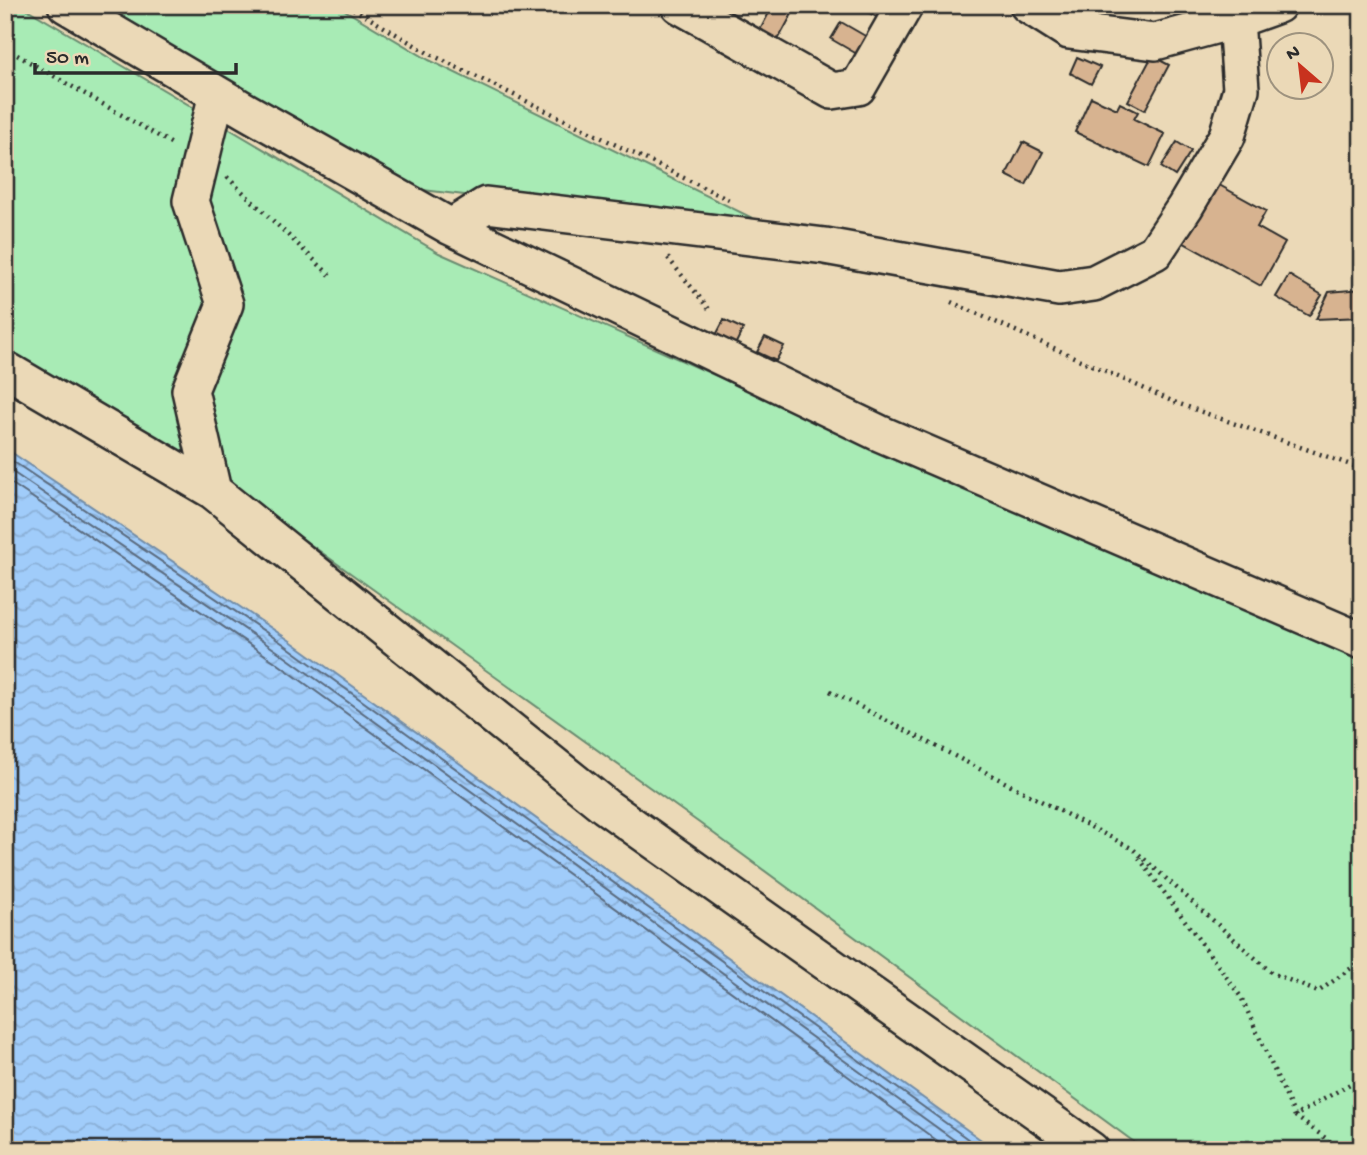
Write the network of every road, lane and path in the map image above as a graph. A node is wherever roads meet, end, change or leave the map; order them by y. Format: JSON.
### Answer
{"nodes":[{"id":1,"x":66,"y":5,"type":"edge"},
{"id":2,"x":347,"y":5,"type":"edge"},
{"id":3,"x":905,"y":5,"type":"edge"},
{"id":4,"x":1028,"y":5,"type":"edge"},
{"id":5,"x":1278,"y":5,"type":"edge"},
{"id":6,"x":692,"y":8,"type":"edge"},
{"id":7,"x":1236,"y":20,"type":"junction"},
{"id":8,"x":217,"y":94,"type":"junction"},
{"id":9,"x":737,"y":204,"type":"dead end"},
{"id":10,"x":639,"y":222,"type":"junction"},
{"id":11,"x":451,"y":227,"type":"junction"},
{"id":12,"x":950,"y":302,"type":"dead end"},
{"id":13,"x":709,"y":309,"type":"dead end"},
{"id":14,"x":5,"y":369,"type":"edge"},
{"id":15,"x":1362,"y":469,"type":"edge"},
{"id":16,"x":213,"y":491,"type":"junction"},
{"id":17,"x":1362,"y":641,"type":"edge"},
{"id":18,"x":830,"y":691,"type":"dead end"},
{"id":19,"x":1133,"y":849,"type":"junction"},
{"id":20,"x":1362,"y":964,"type":"edge"},
{"id":21,"x":1362,"y":1077,"type":"edge"},
{"id":22,"x":1295,"y":1116,"type":"junction"},
{"id":23,"x":1091,"y":1150,"type":"edge"},
{"id":24,"x":1342,"y":1150,"type":"edge"}],
"edges":[{"from":1,"to":8,"type":"street"},
{"from":2,"to":9,"type":"path"},
{"from":3,"to":6,"type":"street"},
{"from":4,"to":7,"type":"street"},
{"from":5,"to":7,"type":"street"},
{"from":7,"to":10,"type":"street"},
{"from":8,"to":11,"type":"street"},
{"from":8,"to":16,"type":"street"},
{"from":10,"to":11,"type":"street"},
{"from":10,"to":13,"type":"path"},
{"from":11,"to":17,"type":"street"},
{"from":12,"to":15,"type":"path"},
{"from":14,"to":16,"type":"street"},
{"from":16,"to":23,"type":"street"},
{"from":18,"to":19,"type":"path"},
{"from":19,"to":20,"type":"path"},
{"from":19,"to":22,"type":"path"},
{"from":21,"to":22,"type":"path"},
{"from":22,"to":24,"type":"path"}]}
